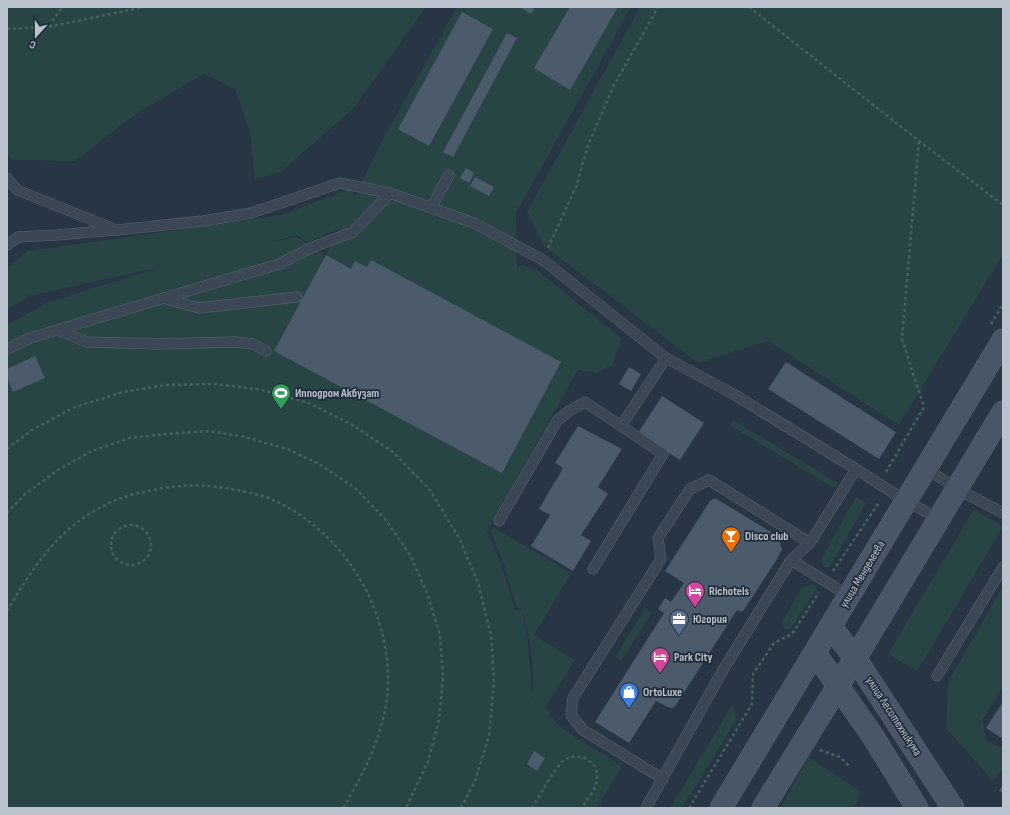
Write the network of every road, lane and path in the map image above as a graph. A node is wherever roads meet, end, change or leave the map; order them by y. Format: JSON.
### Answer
{"nodes":[{"id":1,"x":62,"y":7,"type":"edge"},
{"id":2,"x":144,"y":7,"type":"edge"},
{"id":3,"x":658,"y":7,"type":"edge"},
{"id":4,"x":748,"y":7,"type":"edge"},
{"id":5,"x":48,"y":27,"type":"junction"},
{"id":6,"x":7,"y":29,"type":"edge"},
{"id":7,"x":919,"y":141,"type":"junction"},
{"id":8,"x":449,"y":176,"type":"dead end"},
{"id":9,"x":7,"y":178,"type":"edge"},
{"id":10,"x":390,"y":193,"type":"junction"},
{"id":11,"x":1003,"y":205,"type":"edge"},
{"id":12,"x":432,"y":208,"type":"junction"},
{"id":13,"x":116,"y":230,"type":"junction"},
{"id":14,"x":7,"y":245,"type":"edge"},
{"id":15,"x":543,"y":260,"type":"junction"},
{"id":16,"x":297,"y":297,"type":"dead end"},
{"id":17,"x":163,"y":298,"type":"junction"},
{"id":18,"x":1003,"y":304,"type":"edge"},
{"id":19,"x":57,"y":330,"type":"junction"},
{"id":20,"x":995,"y":335,"type":"edge"},
{"id":21,"x":7,"y":350,"type":"edge"},
{"id":22,"x":266,"y":352,"type":"dead end"},
{"id":23,"x":666,"y":358,"type":"junction"},
{"id":24,"x":1003,"y":412,"type":"edge"},
{"id":25,"x":621,"y":426,"type":"junction"},
{"id":26,"x":7,"y":449,"type":"edge"},
{"id":27,"x":926,"y":468,"type":"junction"},
{"id":28,"x":856,"y":469,"type":"junction"},
{"id":29,"x":883,"y":486,"type":"junction"},
{"id":30,"x":957,"y":489,"type":"junction"},
{"id":31,"x":906,"y":501,"type":"junction"},
{"id":32,"x":7,"y":513,"type":"edge"},
{"id":33,"x":1003,"y":513,"type":"edge"},
{"id":34,"x":939,"y":519,"type":"junction"},
{"id":35,"x":499,"y":521,"type":"dead end"},
{"id":36,"x":147,"y":532,"type":"joint"},
{"id":37,"x":810,"y":543,"type":"junction"},
{"id":38,"x":791,"y":560,"type":"junction"},
{"id":39,"x":1003,"y":567,"type":"edge"},
{"id":40,"x":593,"y":569,"type":"dead end"},
{"id":41,"x":826,"y":581,"type":"junction"},
{"id":42,"x":849,"y":596,"type":"junction"},
{"id":43,"x":7,"y":611,"type":"edge"},
{"id":44,"x":830,"y":627,"type":"junction"},
{"id":45,"x":815,"y":653,"type":"junction"},
{"id":46,"x":856,"y":658,"type":"junction"},
{"id":47,"x":937,"y":676,"type":"dead end"},
{"id":48,"x":838,"y":686,"type":"junction"},
{"id":49,"x":818,"y":749,"type":"dead end"},
{"id":50,"x":849,"y":766,"type":"dead end"},
{"id":51,"x":663,"y":779,"type":"junction"},
{"id":52,"x":914,"y":807,"type":"edge"},
{"id":53,"x":343,"y":808,"type":"edge"},
{"id":54,"x":406,"y":808,"type":"edge"},
{"id":55,"x":461,"y":808,"type":"edge"},
{"id":56,"x":532,"y":808,"type":"edge"},
{"id":57,"x":582,"y":808,"type":"edge"},
{"id":58,"x":646,"y":808,"type":"edge"},
{"id":59,"x":689,"y":808,"type":"edge"},
{"id":60,"x":721,"y":808,"type":"edge"},
{"id":61,"x":763,"y":808,"type":"edge"},
{"id":62,"x":953,"y":808,"type":"edge"}],
"edges":[{"from":1,"to":5,"type":"path"},
{"from":2,"to":5,"type":"path"},
{"from":3,"to":15,"type":"path"},
{"from":4,"to":7,"type":"path"},
{"from":5,"to":6,"type":"path"},
{"from":7,"to":11,"type":"path"},
{"from":7,"to":29,"type":"path"},
{"from":8,"to":12,"type":"lane"},
{"from":9,"to":13,"type":"lane"},
{"from":10,"to":12,"type":"lane"},
{"from":10,"to":13,"type":"lane"},
{"from":10,"to":17,"type":"lane"},
{"from":12,"to":15,"type":"lane"},
{"from":13,"to":14,"type":"lane"},
{"from":15,"to":23,"type":"lane"},
{"from":16,"to":17,"type":"lane"},
{"from":17,"to":19,"type":"lane"},
{"from":18,"to":20,"type":"path"},
{"from":19,"to":21,"type":"lane"},
{"from":19,"to":22,"type":"lane"},
{"from":20,"to":27,"type":"main road","name":"улица Менделеева"},
{"from":23,"to":25,"type":"lane"},
{"from":23,"to":28,"type":"lane"},
{"from":24,"to":30,"type":"main road"},
{"from":25,"to":35,"type":"lane"},
{"from":25,"to":40,"type":"lane"},
{"from":26,"to":55,"type":"path"},
{"from":27,"to":30,"type":"lane"},
{"from":27,"to":31,"type":"main road","name":"улица Менделеева"},
{"from":28,"to":29,"type":"lane"},
{"from":28,"to":37,"type":"lane"},
{"from":29,"to":31,"type":"lane"},
{"from":29,"to":41,"type":"path"},
{"from":30,"to":33,"type":"lane"},
{"from":30,"to":34,"type":"main road"},
{"from":31,"to":34,"type":"lane"},
{"from":31,"to":42,"type":"main road","name":"улица Менделеева"},
{"from":32,"to":54,"type":"path"},
{"from":34,"to":46,"type":"main road"},
{"from":36,"to":36,"type":"path"},
{"from":37,"to":38,"type":"lane"},
{"from":37,"to":51,"type":"lane"},
{"from":38,"to":41,"type":"lane"},
{"from":38,"to":51,"type":"lane"},
{"from":39,"to":47,"type":"lane"},
{"from":41,"to":42,"type":"lane"},
{"from":41,"to":59,"type":"path"},
{"from":42,"to":44,"type":"main road","name":"улица Менделеева"},
{"from":43,"to":53,"type":"path"},
{"from":44,"to":45,"type":"main road","name":"улица Менделеева"},
{"from":44,"to":46,"type":"main road","name":"улица Лесотехникума"},
{"from":45,"to":48,"type":"main road"},
{"from":45,"to":60,"type":"main road","name":"улица Менделеева"},
{"from":46,"to":48,"type":"main road"},
{"from":46,"to":62,"type":"main road","name":"улица Лесотехникума"},
{"from":48,"to":52,"type":"main road"},
{"from":48,"to":61,"type":"main road"},
{"from":49,"to":50,"type":"path"},
{"from":51,"to":58,"type":"lane"},
{"from":56,"to":57,"type":"path"}]}
